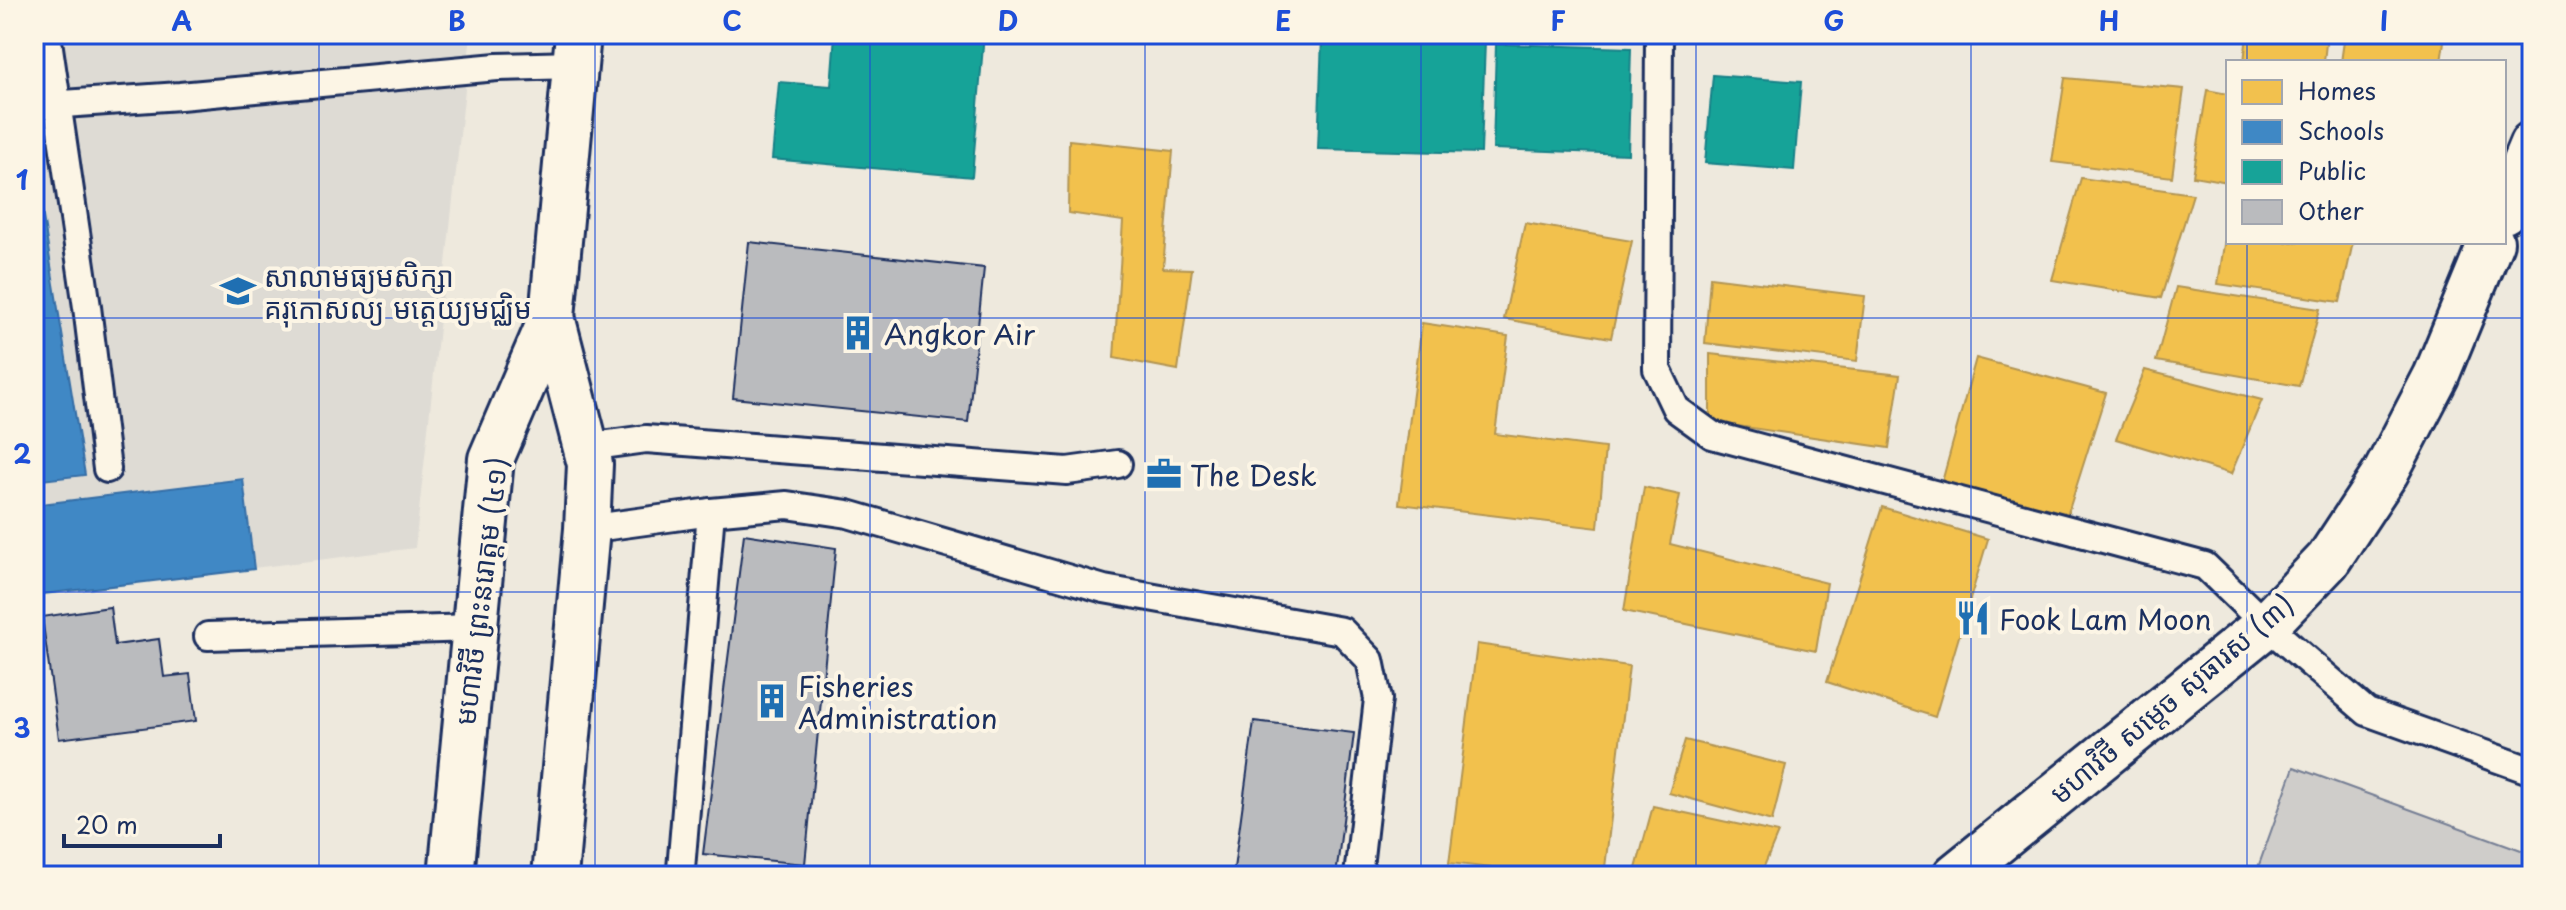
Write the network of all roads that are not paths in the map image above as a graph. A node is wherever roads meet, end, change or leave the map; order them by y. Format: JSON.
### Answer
{"nodes":[{"id":1,"x":47,"y":34,"type":"edge"},
{"id":2,"x":1659,"y":34,"type":"edge"},
{"id":3,"x":576,"y":50,"type":"edge"},
{"id":4,"x":45,"y":104,"type":"edge"},
{"id":5,"x":2532,"y":144,"type":"edge"},
{"id":6,"x":2506,"y":206,"type":"edge"},
{"id":7,"x":2490,"y":244,"type":"edge"},
{"id":8,"x":552,"y":317,"type":"junction"},
{"id":9,"x":587,"y":447,"type":"junction"},
{"id":10,"x":1118,"y":464,"type":"dead end"},
{"id":11,"x":107,"y":469,"type":"dead end"},
{"id":12,"x":711,"y":512,"type":"junction"},
{"id":13,"x":587,"y":529,"type":"junction"},
{"id":14,"x":2266,"y":625,"type":"junction"},
{"id":15,"x":474,"y":628,"type":"junction"},
{"id":16,"x":208,"y":636,"type":"dead end"},
{"id":17,"x":2532,"y":771,"type":"edge"},
{"id":18,"x":451,"y":876,"type":"edge"},
{"id":19,"x":555,"y":876,"type":"edge"},
{"id":20,"x":682,"y":876,"type":"edge"},
{"id":21,"x":1358,"y":876,"type":"edge"},
{"id":22,"x":1955,"y":876,"type":"edge"}],
"edges":[{"from":1,"to":4,"type":"lane"},
{"from":2,"to":14,"type":"lane"},
{"from":3,"to":4,"type":"lane"},
{"from":3,"to":8,"type":"main road","name":"មហាវិថី ព្រះនរោត្តម (៤១)"},
{"from":4,"to":11,"type":"lane"},
{"from":5,"to":6,"type":"main road"},
{"from":7,"to":14,"type":"main road","name":"មហាវិថី សម្តេច សុធារស (៣)"},
{"from":8,"to":9,"type":"main road","name":"មហាវិថី ព្រះនរោត្តម (៤១)"},
{"from":8,"to":15,"type":"main road","name":"មហាវិថី ព្រះនរោត្តម (៤១)"},
{"from":9,"to":10,"type":"lane"},
{"from":9,"to":13,"type":"main road","name":"មហាវិថី ព្រះនរោត្តម (៤១)"},
{"from":12,"to":13,"type":"lane"},
{"from":12,"to":20,"type":"lane"},
{"from":12,"to":21,"type":"lane"},
{"from":13,"to":19,"type":"main road","name":"មហាវិថី ព្រះនរោត្តម (៤១)"},
{"from":14,"to":17,"type":"lane"},
{"from":14,"to":22,"type":"main road","name":"មហាវិថី សម្តេច សុធារស (៣)"},
{"from":15,"to":16,"type":"lane"},
{"from":15,"to":18,"type":"main road","name":"មហាវិថី ព្រះនរោត្តម (៤១)"}]}
